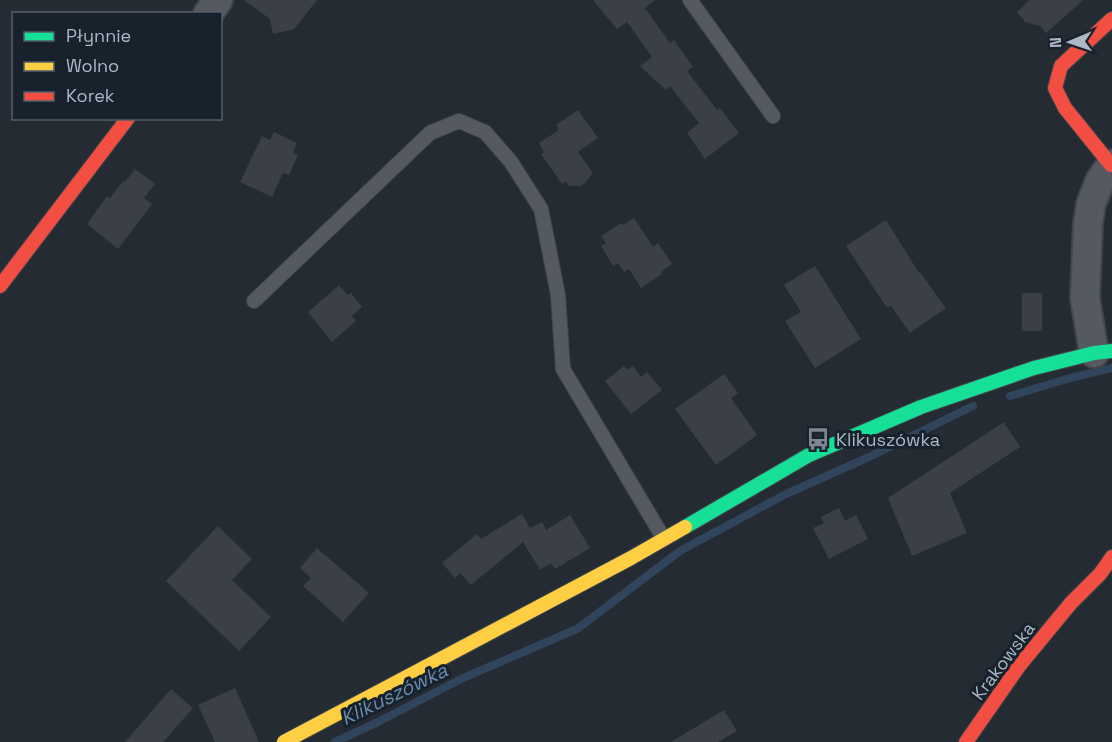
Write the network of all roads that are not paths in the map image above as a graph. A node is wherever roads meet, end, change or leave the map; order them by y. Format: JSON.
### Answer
{"nodes":[{"id":1,"x":690,"y":0,"type":"edge"},
{"id":2,"x":1112,"y":19,"type":"edge"},
{"id":3,"x":773,"y":116,"type":"dead end"},
{"id":4,"x":126,"y":120,"type":"edge"},
{"id":5,"x":1112,"y":164,"type":"edge"},
{"id":6,"x":0,"y":286,"type":"edge"},
{"id":7,"x":254,"y":301,"type":"dead end"},
{"id":8,"x":1103,"y":352,"type":"edge"},
{"id":9,"x":664,"y":539,"type":"junction"},
{"id":10,"x":1106,"y":554,"type":"edge"},
{"id":11,"x":284,"y":742,"type":"edge"},
{"id":12,"x":966,"y":742,"type":"edge"}],
"edges":[{"from":1,"to":3,"type":"lane"},
{"from":2,"to":5,"type":"street"},
{"from":4,"to":6,"type":"street"},
{"from":5,"to":8,"type":"street"},
{"from":7,"to":9,"type":"lane"},
{"from":8,"to":9,"type":"street"},
{"from":9,"to":11,"type":"street"},
{"from":10,"to":12,"type":"street","name":"Krakowska"}]}
